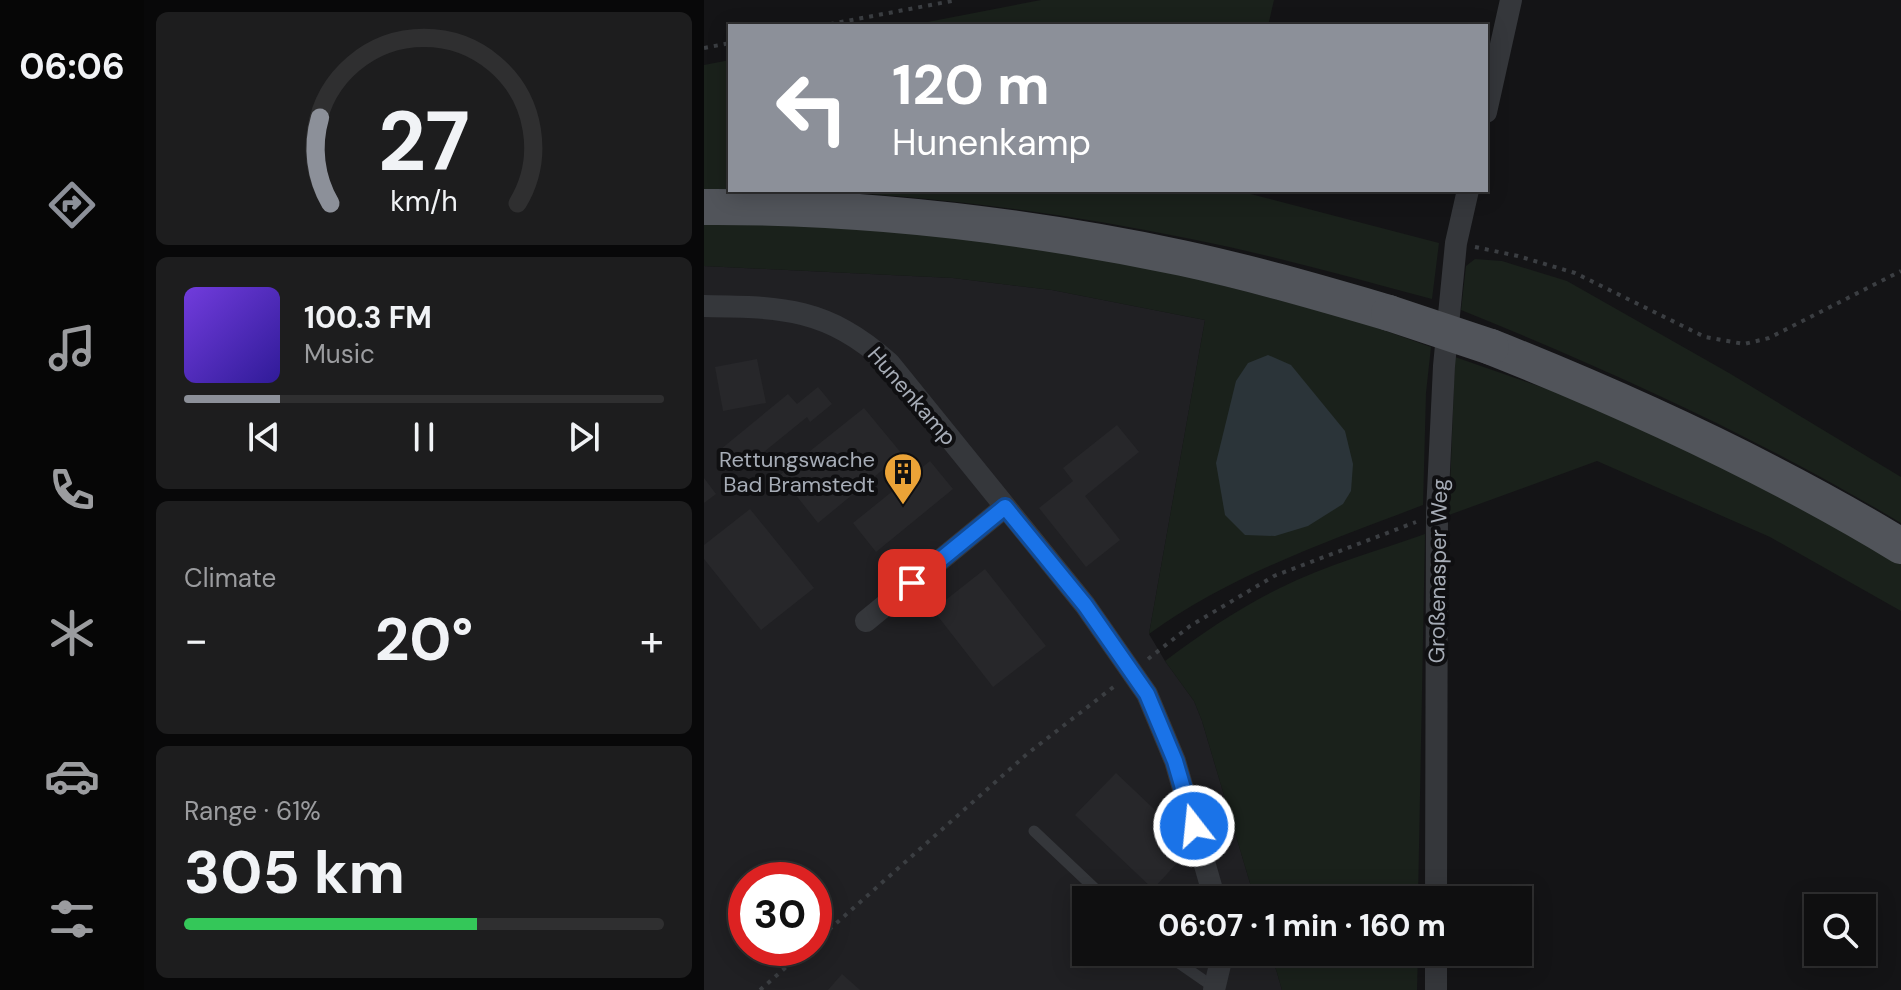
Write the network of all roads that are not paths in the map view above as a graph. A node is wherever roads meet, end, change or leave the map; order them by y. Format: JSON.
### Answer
{"nodes":[{"id":1,"x":1511,"y":0,"type":"edge"},
{"id":2,"x":1488,"y":103,"type":"edge"},
{"id":3,"x":1468,"y":192,"type":"edge"},
{"id":4,"x":704,"y":207,"type":"edge"},
{"id":5,"x":704,"y":306,"type":"edge"},
{"id":6,"x":1005,"y":507,"type":"junction"},
{"id":7,"x":1901,"y":546,"type":"edge"},
{"id":8,"x":866,"y":621,"type":"dead end"},
{"id":9,"x":1034,"y":831,"type":"dead end"},
{"id":10,"x":1092,"y":886,"type":"edge"},
{"id":11,"x":1211,"y":886,"type":"edge"},
{"id":12,"x":1436,"y":886,"type":"edge"},
{"id":13,"x":1183,"y":966,"type":"edge"},
{"id":14,"x":1220,"y":966,"type":"edge"},
{"id":15,"x":1436,"y":966,"type":"edge"},
{"id":16,"x":1215,"y":989,"type":"edge"},
{"id":17,"x":1436,"y":990,"type":"edge"}],
"edges":[{"from":1,"to":2,"type":"street"},
{"from":3,"to":12,"type":"street","name":"Großenasper Weg"},
{"from":4,"to":7,"type":"main road","bridge":true},
{"from":5,"to":6,"type":"street","name":"Hunenkamp"},
{"from":6,"to":8,"type":"street"},
{"from":6,"to":11,"type":"street","name":"Hunenkamp"},
{"from":9,"to":10,"type":"lane"},
{"from":13,"to":16,"type":"lane"},
{"from":14,"to":16,"type":"street"},
{"from":15,"to":17,"type":"street"}]}
